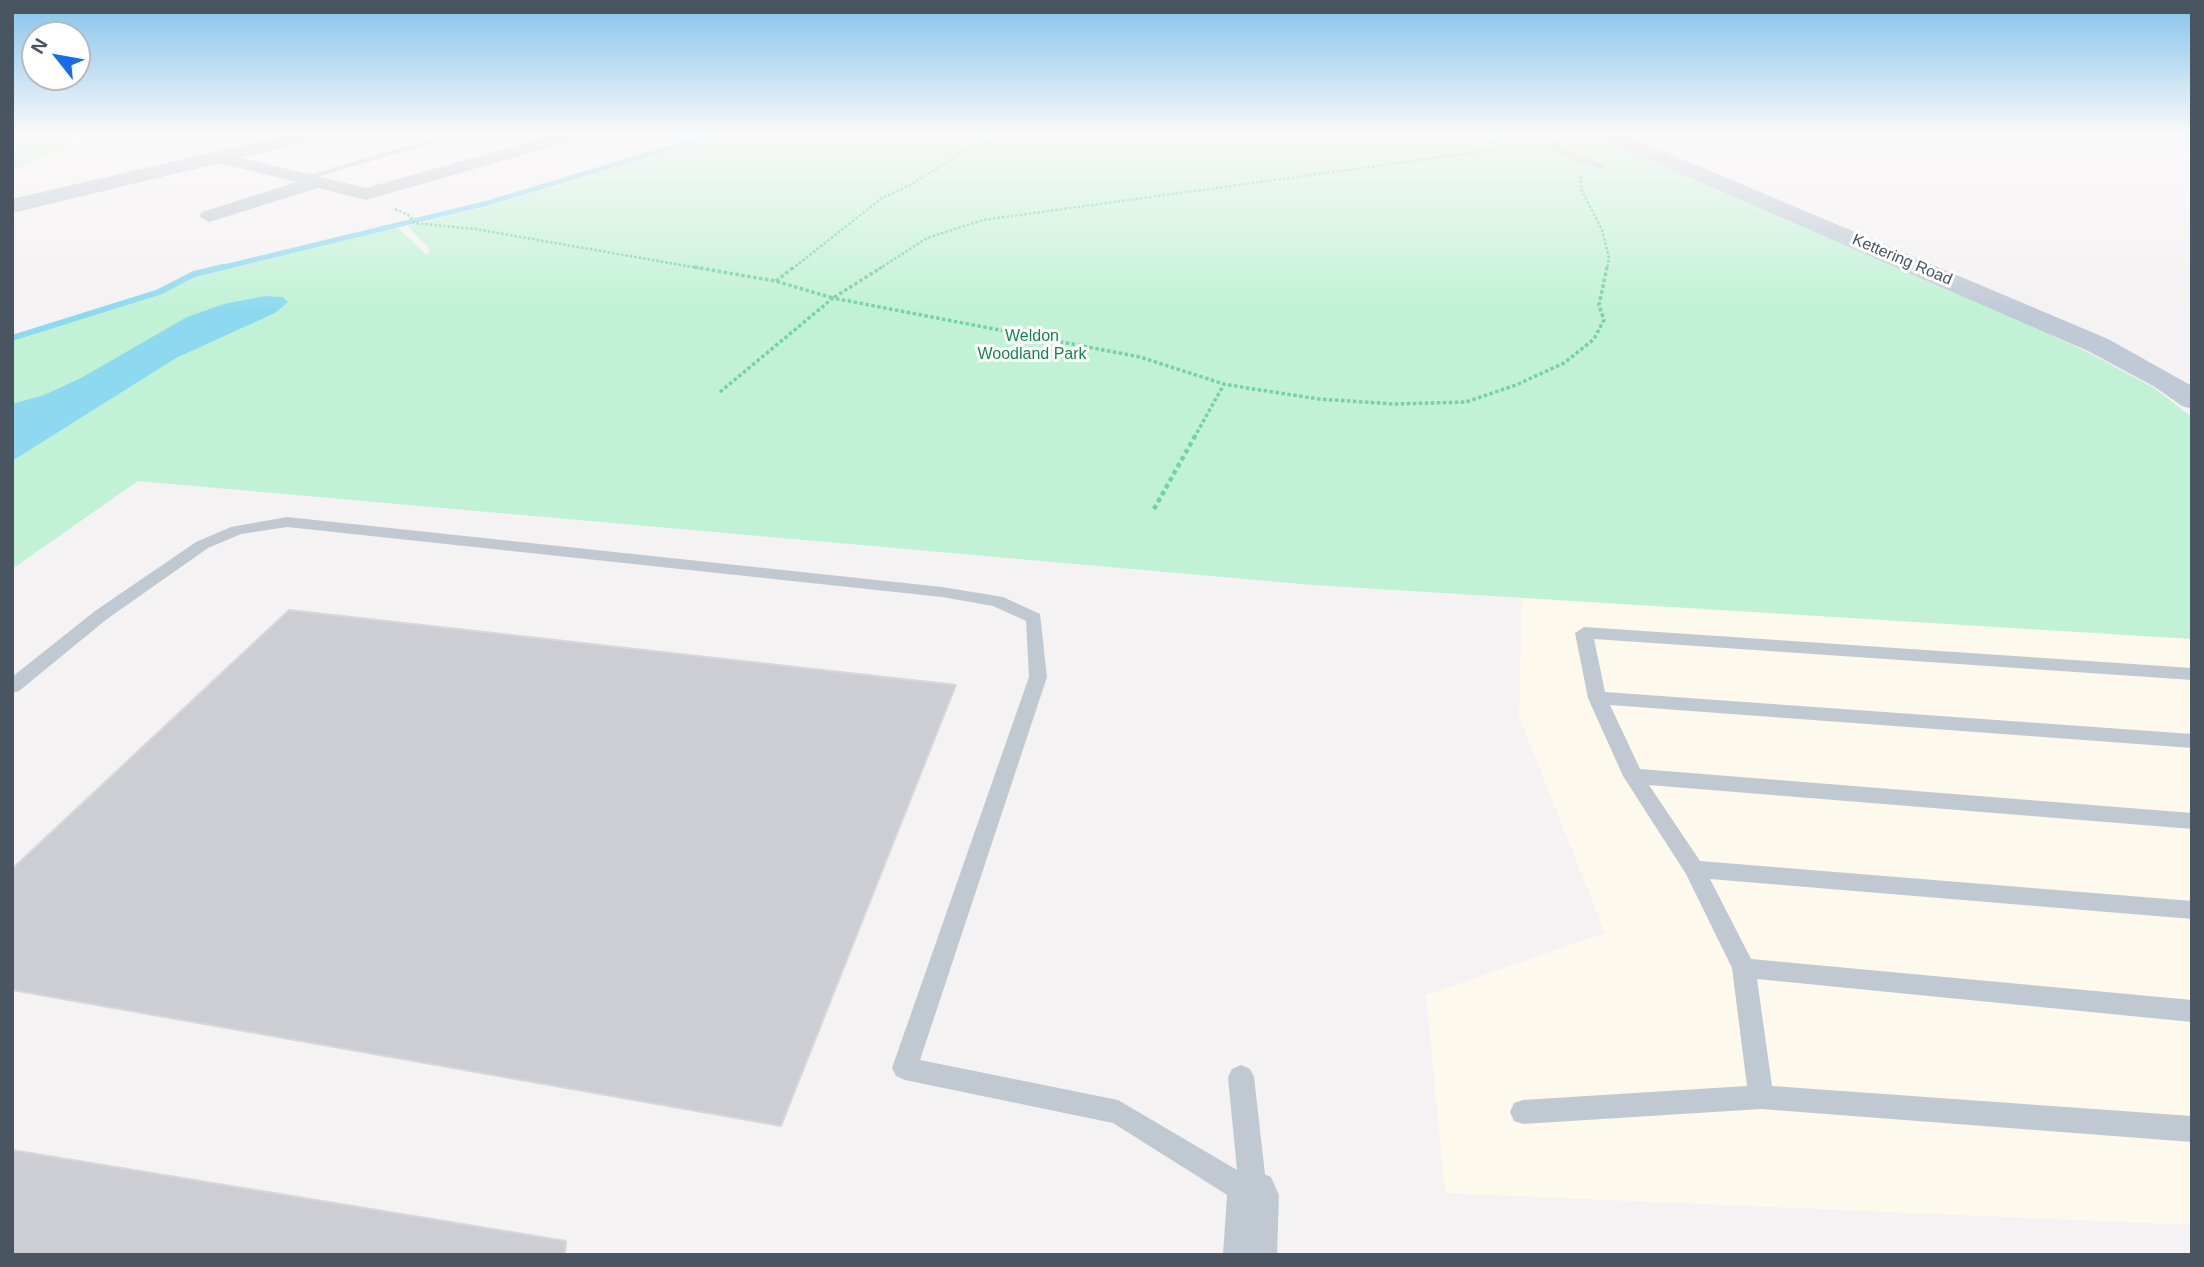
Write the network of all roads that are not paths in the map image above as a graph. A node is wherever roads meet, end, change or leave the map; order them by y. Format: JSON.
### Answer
{"nodes":[{"id":1,"x":66,"y":193,"type":"edge"},
{"id":2,"x":273,"y":193,"type":"edge"},
{"id":3,"x":1742,"y":193,"type":"edge"},
{"id":4,"x":12,"y":206,"type":"edge"},
{"id":5,"x":208,"y":216,"type":"dead end"},
{"id":6,"x":2192,"y":400,"type":"edge"},
{"id":7,"x":2192,"y":674,"type":"edge"},
{"id":8,"x":12,"y":687,"type":"edge"},
{"id":9,"x":1597,"y":698,"type":"junction"},
{"id":10,"x":2192,"y":741,"type":"edge"},
{"id":11,"x":1633,"y":776,"type":"junction"},
{"id":12,"x":2192,"y":821,"type":"edge"},
{"id":13,"x":1694,"y":869,"type":"junction"},
{"id":14,"x":2192,"y":910,"type":"edge"},
{"id":15,"x":1744,"y":968,"type":"junction"},
{"id":16,"x":2192,"y":1011,"type":"edge"},
{"id":17,"x":1241,"y":1077,"type":"dead end"},
{"id":18,"x":1761,"y":1097,"type":"junction"},
{"id":19,"x":1523,"y":1112,"type":"dead end"},
{"id":20,"x":2192,"y":1129,"type":"edge"},
{"id":21,"x":1253,"y":1195,"type":"junction"},
{"id":22,"x":1250,"y":1255,"type":"edge"}],
"edges":[{"from":1,"to":4,"type":"street"},
{"from":2,"to":5,"type":"street"},
{"from":3,"to":6,"type":"street","name":"Kettering Road"},
{"from":7,"to":9,"type":"lane"},
{"from":8,"to":21,"type":"lane"},
{"from":9,"to":10,"type":"lane"},
{"from":9,"to":11,"type":"lane"},
{"from":11,"to":12,"type":"lane"},
{"from":11,"to":13,"type":"lane"},
{"from":13,"to":14,"type":"lane"},
{"from":13,"to":15,"type":"lane"},
{"from":15,"to":16,"type":"lane"},
{"from":15,"to":18,"type":"lane"},
{"from":17,"to":21,"type":"lane"},
{"from":18,"to":19,"type":"lane"},
{"from":18,"to":20,"type":"lane"},
{"from":21,"to":22,"type":"street"}]}
